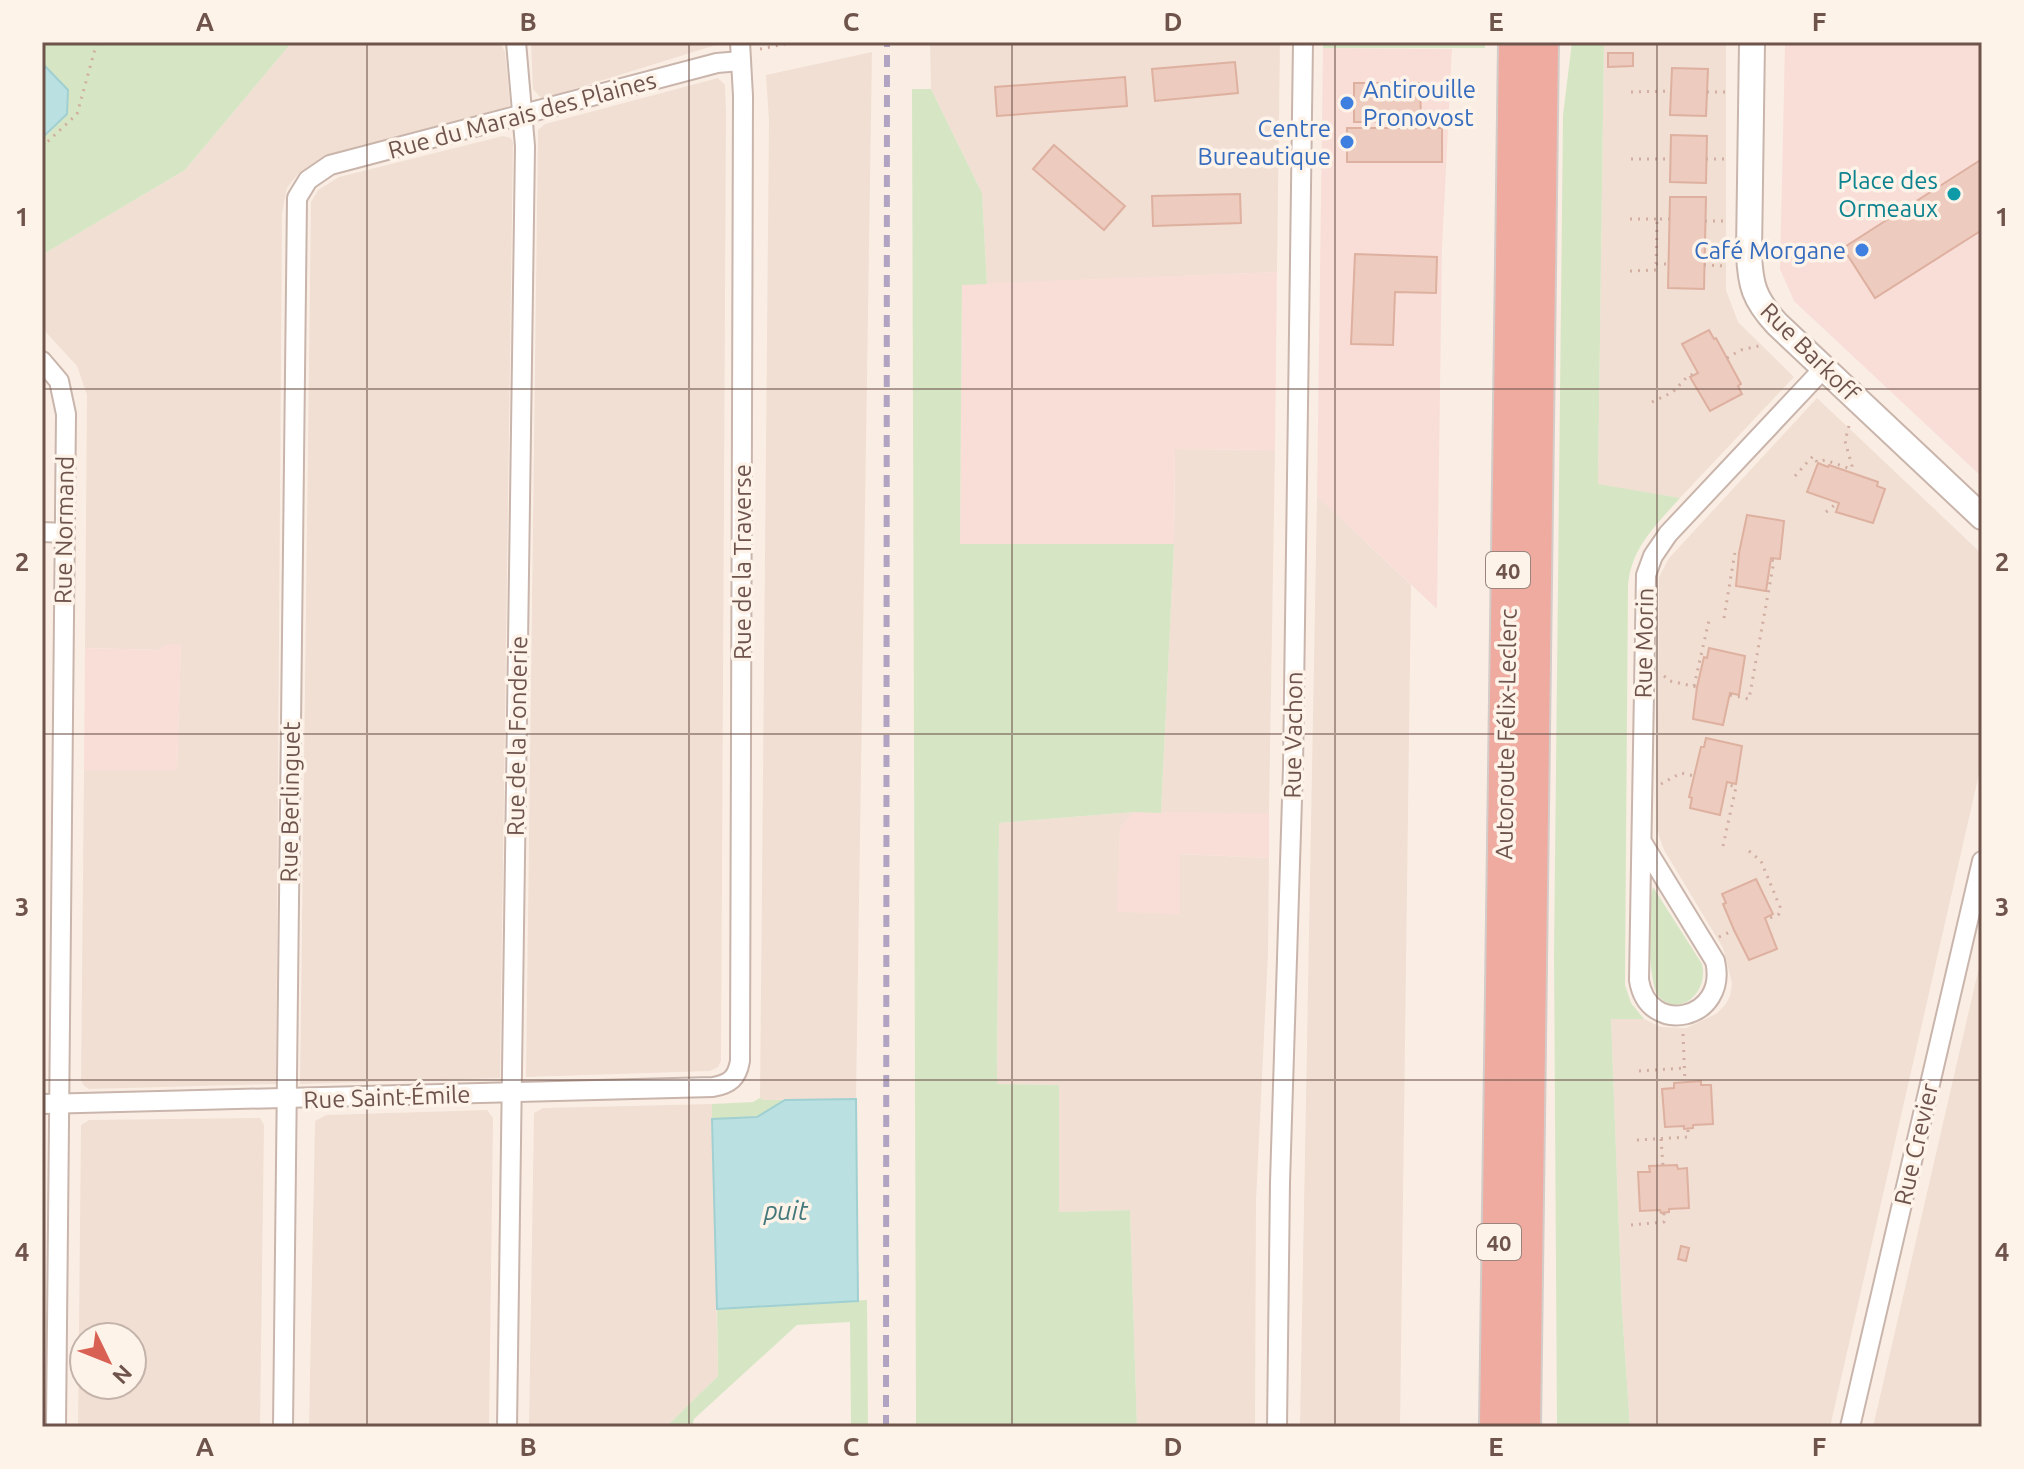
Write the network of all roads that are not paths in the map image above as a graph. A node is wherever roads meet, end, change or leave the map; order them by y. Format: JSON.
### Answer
{"nodes":[{"id":1,"x":1303,"y":42,"type":"edge"},
{"id":2,"x":1516,"y":42,"type":"edge"},
{"id":3,"x":1541,"y":42,"type":"edge"},
{"id":4,"x":1752,"y":42,"type":"edge"},
{"id":5,"x":515,"y":43,"type":"edge"},
{"id":6,"x":740,"y":52,"type":"edge"},
{"id":7,"x":523,"y":116,"type":"junction"},
{"id":8,"x":308,"y":180,"type":"joint"},
{"id":9,"x":42,"y":361,"type":"edge"},
{"id":10,"x":1824,"y":368,"type":"junction"},
{"id":11,"x":1982,"y":517,"type":"edge"},
{"id":12,"x":42,"y":532,"type":"edge"},
{"id":13,"x":64,"y":533,"type":"junction"},
{"id":14,"x":1642,"y":842,"type":"junction"},
{"id":15,"x":1982,"y":861,"type":"edge"},
{"id":16,"x":732,"y":1081,"type":"joint"},
{"id":17,"x":513,"y":1093,"type":"junction"},
{"id":18,"x":287,"y":1100,"type":"junction"},
{"id":19,"x":50,"y":1104,"type":"edge"},
{"id":20,"x":56,"y":1427,"type":"edge"},
{"id":21,"x":283,"y":1427,"type":"edge"},
{"id":22,"x":507,"y":1427,"type":"edge"},
{"id":23,"x":1277,"y":1427,"type":"edge"},
{"id":24,"x":1494,"y":1427,"type":"edge"},
{"id":25,"x":1523,"y":1427,"type":"edge"},
{"id":26,"x":1850,"y":1427,"type":"edge"}],
"edges":[{"from":1,"to":23,"type":"street","name":"Rue Vachon"},
{"from":2,"to":24,"type":"highway","name":"Autoroute Félix-Leclerc","number":"40"},
{"from":3,"to":25,"type":"highway","name":"Autoroute Félix-Leclerc","number":"40"},
{"from":4,"to":10,"type":"street","name":"Rue Barkoff"},
{"from":5,"to":7,"type":"street","name":"Rue de la Fonderie"},
{"from":6,"to":7,"type":"street","name":"Rue du Marais des Plaines"},
{"from":6,"to":16,"type":"street","name":"Rue de la Traverse"},
{"from":7,"to":8,"type":"street","name":"Rue du Marais des Plaines"},
{"from":7,"to":17,"type":"street","name":"Rue de la Fonderie"},
{"from":8,"to":18,"type":"street","name":"Rue Berlinguet"},
{"from":9,"to":13,"type":"street","name":"Rue Normand"},
{"from":10,"to":11,"type":"street","name":"Rue Barkoff"},
{"from":10,"to":14,"type":"street","name":"Rue Morin"},
{"from":12,"to":13,"type":"street"},
{"from":13,"to":19,"type":"street","name":"Rue Normand"},
{"from":14,"to":14,"type":"street","name":"Rue Morin"},
{"from":15,"to":26,"type":"street","name":"Rue Crevier"},
{"from":16,"to":17,"type":"street","name":"Rue Saint-Émile"},
{"from":17,"to":18,"type":"street","name":"Rue Saint-Émile"},
{"from":17,"to":22,"type":"street","name":"Rue de la Fonderie"},
{"from":18,"to":19,"type":"street","name":"Rue Saint-Émile"},
{"from":18,"to":21,"type":"street","name":"Rue Berlinguet"},
{"from":19,"to":20,"type":"street","name":"Rue Normand"}]}
